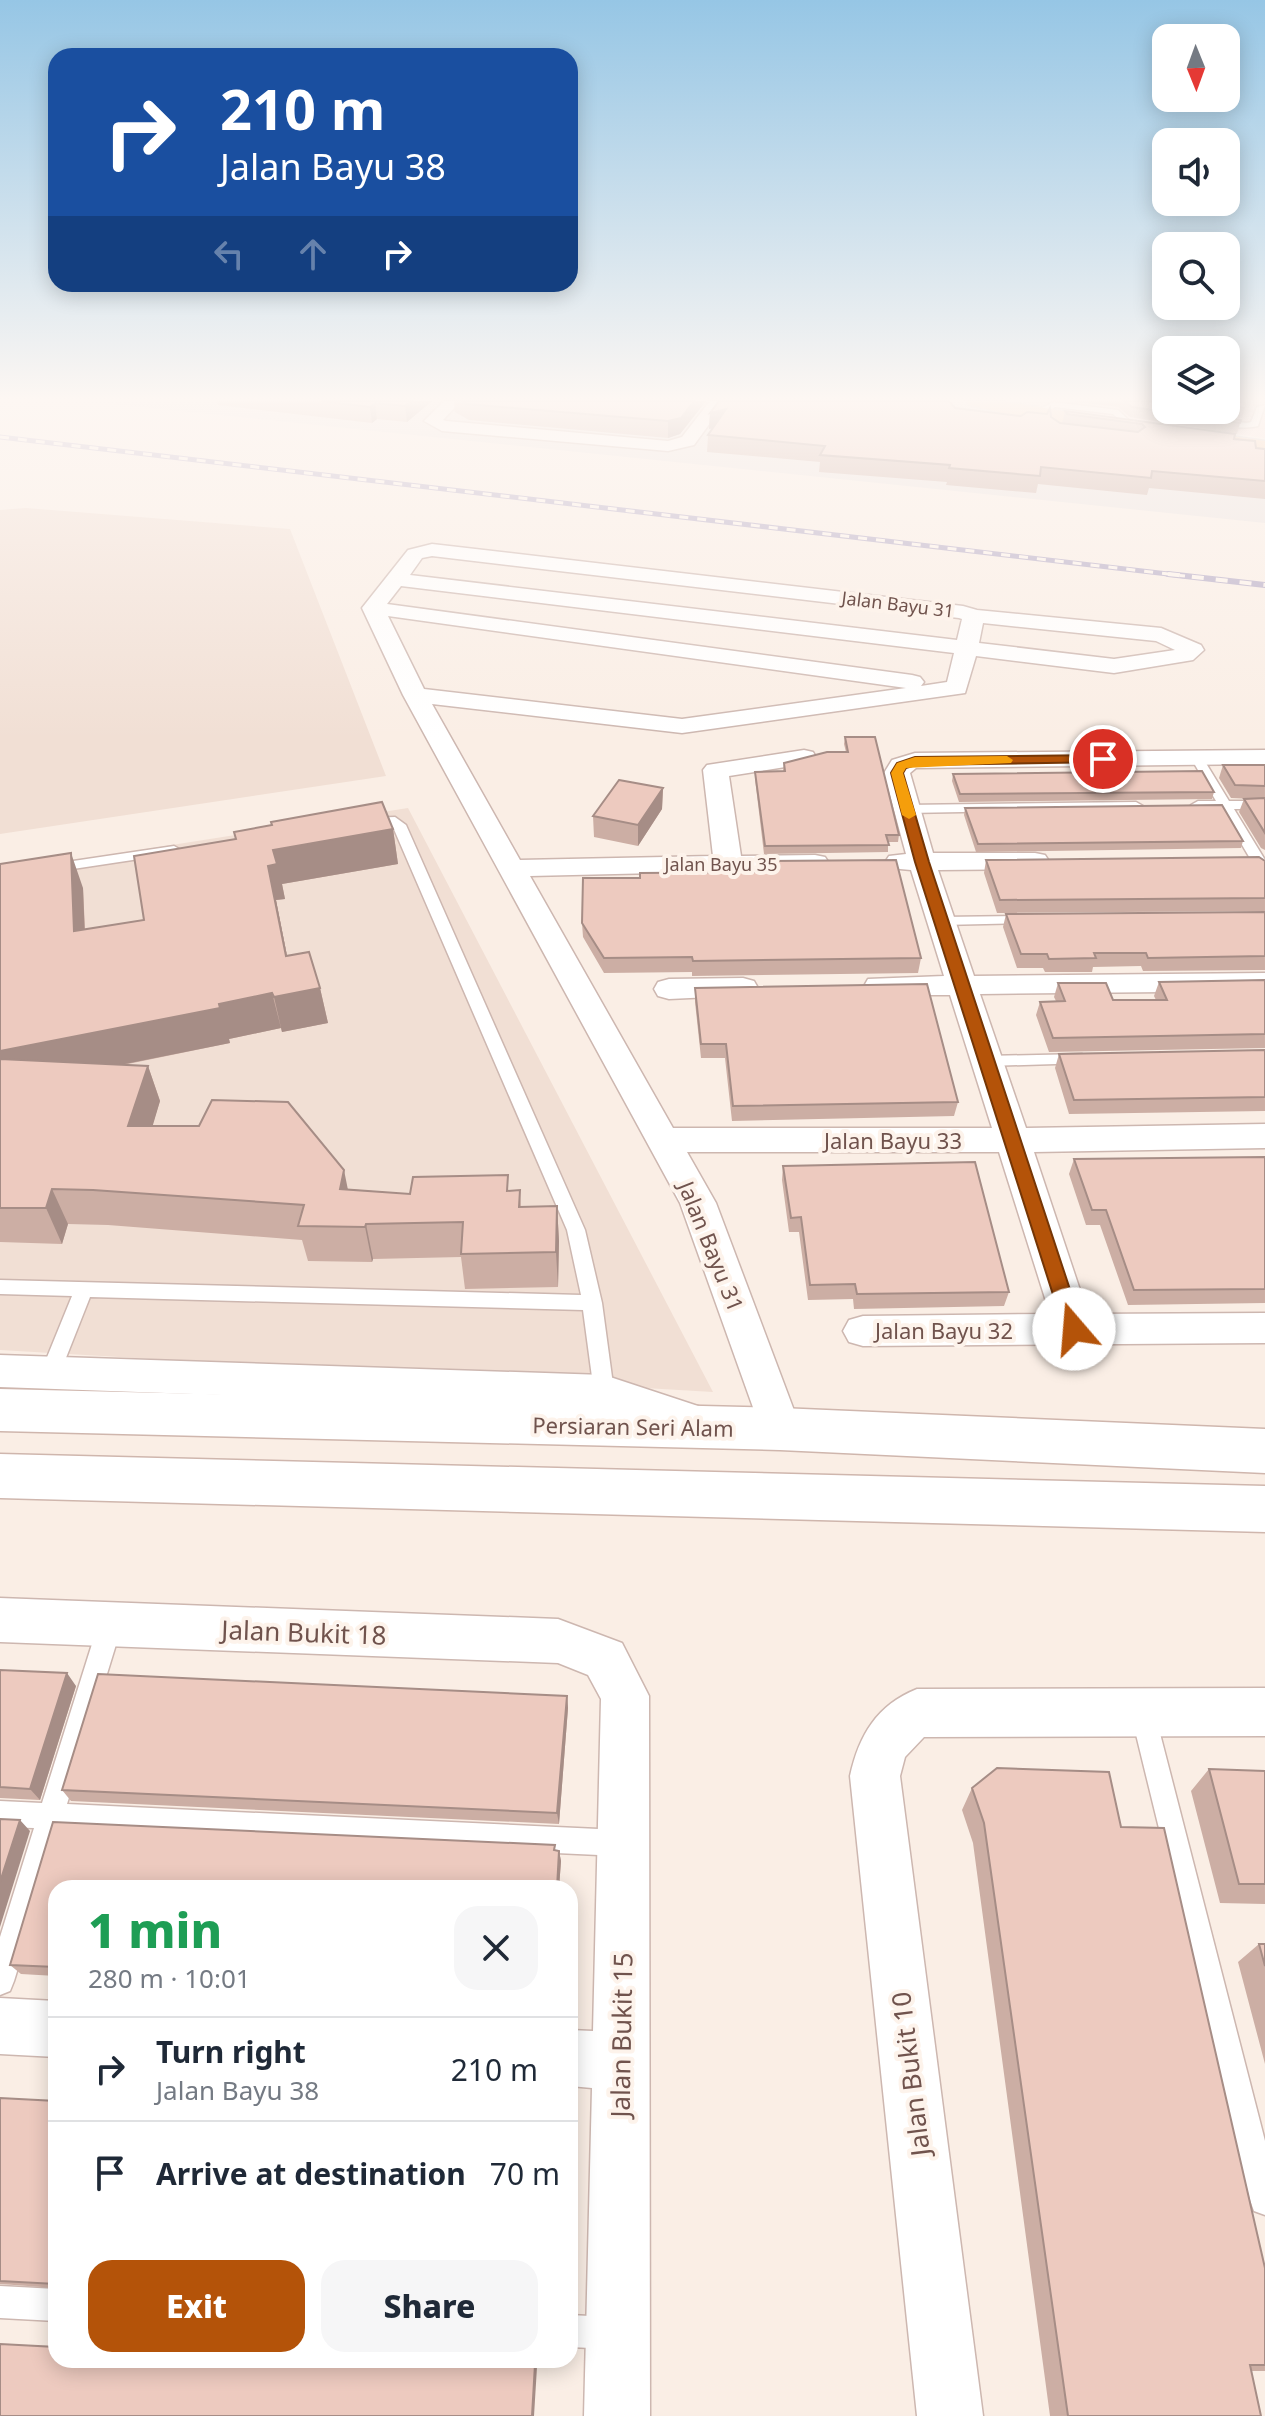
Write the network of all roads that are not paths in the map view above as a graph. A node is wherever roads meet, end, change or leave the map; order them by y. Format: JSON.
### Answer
{"nodes":[{"id":1,"x":395,"y":579,"type":"junction"},
{"id":2,"x":684,"y":579,"type":"junction"},
{"id":3,"x":373,"y":608,"type":"junction"},
{"id":4,"x":661,"y":611,"type":"junction"},
{"id":5,"x":974,"y":616,"type":"junction"},
{"id":6,"x":639,"y":645,"type":"junction"},
{"id":7,"x":968,"y":648,"type":"junction"},
{"id":8,"x":957,"y":688,"type":"junction"},
{"id":9,"x":415,"y":695,"type":"junction"},
{"id":10,"x":804,"y":757,"type":"edge"},
{"id":11,"x":1265,"y":757,"type":"edge"},
{"id":12,"x":1197,"y":758,"type":"junction"},
{"id":13,"x":1177,"y":805,"type":"edge"},
{"id":14,"x":1225,"y":805,"type":"junction"},
{"id":15,"x":1265,"y":805,"type":"edge"},
{"id":16,"x":1145,"y":806,"type":"edge"},
{"id":17,"x":907,"y":809,"type":"junction"},
{"id":18,"x":351,"y":824,"type":"edge"},
{"id":19,"x":183,"y":849,"type":"edge"},
{"id":20,"x":1226,"y":859,"type":"edge"},
{"id":21,"x":1066,"y":861,"type":"edge"},
{"id":22,"x":922,"y":862,"type":"junction"},
{"id":23,"x":847,"y":863,"type":"edge"},
{"id":24,"x":877,"y":863,"type":"edge"},
{"id":25,"x":1262,"y":863,"type":"edge"},
{"id":26,"x":728,"y":865,"type":"junction"},
{"id":27,"x":513,"y":868,"type":"junction"},
{"id":28,"x":31,"y":871,"type":"edge"},
{"id":29,"x":1034,"y":920,"type":"edge"},
{"id":30,"x":942,"y":921,"type":"junction"},
{"id":31,"x":1265,"y":982,"type":"edge"},
{"id":32,"x":964,"y":985,"type":"junction"},
{"id":33,"x":855,"y":987,"type":"edge"},
{"id":34,"x":778,"y":988,"type":"edge"},
{"id":35,"x":669,"y":989,"type":"dead end"},
{"id":36,"x":1095,"y":1059,"type":"edge"},
{"id":37,"x":987,"y":1061,"type":"junction"},
{"id":38,"x":1265,"y":1136,"type":"edge"},
{"id":39,"x":665,"y":1140,"type":"junction"},
{"id":40,"x":1011,"y":1140,"type":"junction"},
{"id":41,"x":84,"y":1289,"type":"junction"},
{"id":42,"x":1,"y":1290,"type":"edge"},
{"id":43,"x":592,"y":1303,"type":"junction"},
{"id":44,"x":1265,"y":1328,"type":"edge"},
{"id":45,"x":1074,"y":1329,"type":"junction"},
{"id":46,"x":863,"y":1331,"type":"dead end"},
{"id":47,"x":0,"y":1371,"type":"edge"},
{"id":48,"x":51,"y":1372,"type":"junction"},
{"id":49,"x":604,"y":1392,"type":"junction"},
{"id":50,"x":0,"y":1410,"type":"edge"},
{"id":51,"x":711,"y":1428,"type":"junction"},
{"id":52,"x":780,"y":1429,"type":"junction"},
{"id":53,"x":1265,"y":1451,"type":"edge"},
{"id":54,"x":0,"y":1476,"type":"edge"},
{"id":55,"x":1265,"y":1509,"type":"edge"},
{"id":56,"x":0,"y":1620,"type":"edge"},
{"id":57,"x":110,"y":1625,"type":"junction"},
{"id":58,"x":605,"y":1659,"type":"joint"},
{"id":59,"x":1142,"y":1712,"type":"junction"},
{"id":60,"x":1265,"y":1712,"type":"edge"},
{"id":61,"x":0,"y":1814,"type":"edge"},
{"id":62,"x":51,"y":1816,"type":"junction"},
{"id":63,"x":623,"y":1844,"type":"junction"},
{"id":64,"x":0,"y":1981,"type":"edge"},
{"id":65,"x":0,"y":2026,"type":"edge"},
{"id":66,"x":48,"y":2029,"type":"edge"},
{"id":67,"x":595,"y":2059,"type":"edge"},
{"id":68,"x":1265,"y":2200,"type":"edge"},
{"id":69,"x":0,"y":2302,"type":"edge"},
{"id":70,"x":48,"y":2305,"type":"edge"},
{"id":71,"x":594,"y":2332,"type":"edge"},
{"id":72,"x":617,"y":2416,"type":"edge"},
{"id":73,"x":950,"y":2416,"type":"edge"}],
"edges":[{"from":1,"to":2,"type":"street","name":"Jalan Bayu 31"},
{"from":1,"to":3,"type":"street","name":"Jalan Bayu 31"},
{"from":1,"to":4,"type":"street"},
{"from":2,"to":4,"type":"street"},
{"from":2,"to":5,"type":"street","name":"Jalan Bayu 31"},
{"from":3,"to":6,"type":"street"},
{"from":3,"to":9,"type":"street","name":"Jalan Bayu 31"},
{"from":4,"to":6,"type":"street"},
{"from":4,"to":7,"type":"street"},
{"from":5,"to":7,"type":"street","name":"Jalan Bayu 31"},
{"from":5,"to":7,"type":"street"},
{"from":6,"to":8,"type":"street"},
{"from":7,"to":8,"type":"street","name":"Jalan Bayu 31"},
{"from":8,"to":9,"type":"street"},
{"from":9,"to":27,"type":"street","name":"Jalan Bayu 31"},
{"from":10,"to":26,"type":"street"},
{"from":11,"to":12,"type":"street"},
{"from":12,"to":14,"type":"lane"},
{"from":12,"to":17,"type":"street"},
{"from":13,"to":14,"type":"lane"},
{"from":14,"to":15,"type":"lane"},
{"from":14,"to":25,"type":"lane"},
{"from":16,"to":17,"type":"lane"},
{"from":17,"to":22,"type":"street"},
{"from":18,"to":43,"type":"lane"},
{"from":19,"to":28,"type":"lane"},
{"from":20,"to":25,"type":"street"},
{"from":21,"to":22,"type":"street"},
{"from":22,"to":24,"type":"street"},
{"from":22,"to":30,"type":"street"},
{"from":23,"to":26,"type":"street","name":"Jalan Bayu 35"},
{"from":26,"to":27,"type":"street","name":"Jalan Bayu 35"},
{"from":27,"to":39,"type":"street","name":"Jalan Bayu 31"},
{"from":29,"to":30,"type":"lane"},
{"from":30,"to":32,"type":"street"},
{"from":31,"to":32,"type":"street"},
{"from":32,"to":33,"type":"street"},
{"from":32,"to":37,"type":"street"},
{"from":34,"to":35,"type":"street"},
{"from":36,"to":37,"type":"lane"},
{"from":37,"to":40,"type":"street"},
{"from":38,"to":40,"type":"street","name":"Jalan Bayu 33"},
{"from":39,"to":40,"type":"street","name":"Jalan Bayu 33"},
{"from":39,"to":52,"type":"street","name":"Jalan Bayu 31"},
{"from":40,"to":45,"type":"street"},
{"from":41,"to":42,"type":"lane"},
{"from":41,"to":43,"type":"lane"},
{"from":41,"to":48,"type":"lane"},
{"from":43,"to":49,"type":"lane"},
{"from":44,"to":45,"type":"street","name":"Jalan Bayu 32"},
{"from":45,"to":46,"type":"street","name":"Jalan Bayu 32"},
{"from":47,"to":48,"type":"street"},
{"from":48,"to":49,"type":"street"},
{"from":49,"to":51,"type":"street"},
{"from":50,"to":51,"type":"main road","name":"Persiaran Seri Alam"},
{"from":51,"to":52,"type":"main road","name":"Persiaran Seri Alam"},
{"from":52,"to":53,"type":"main road","name":"Persiaran Seri Alam"},
{"from":54,"to":55,"type":"main road"},
{"from":56,"to":57,"type":"street","name":"Jalan Bukit 18"},
{"from":57,"to":58,"type":"street","name":"Jalan Bukit 18"},
{"from":57,"to":62,"type":"lane"},
{"from":58,"to":63,"type":"street","name":"Jalan Bukit 15"},
{"from":59,"to":60,"type":"street"},
{"from":59,"to":68,"type":"lane"},
{"from":59,"to":73,"type":"street","name":"Jalan Bukit 10"},
{"from":61,"to":62,"type":"lane"},
{"from":62,"to":63,"type":"lane"},
{"from":62,"to":64,"type":"lane"},
{"from":63,"to":67,"type":"street","name":"Jalan Bukit 15"},
{"from":65,"to":66,"type":"street"},
{"from":67,"to":71,"type":"street","name":"Jalan Bukit 15"},
{"from":69,"to":70,"type":"lane"},
{"from":71,"to":72,"type":"street","name":"Jalan Bukit 15"}]}
